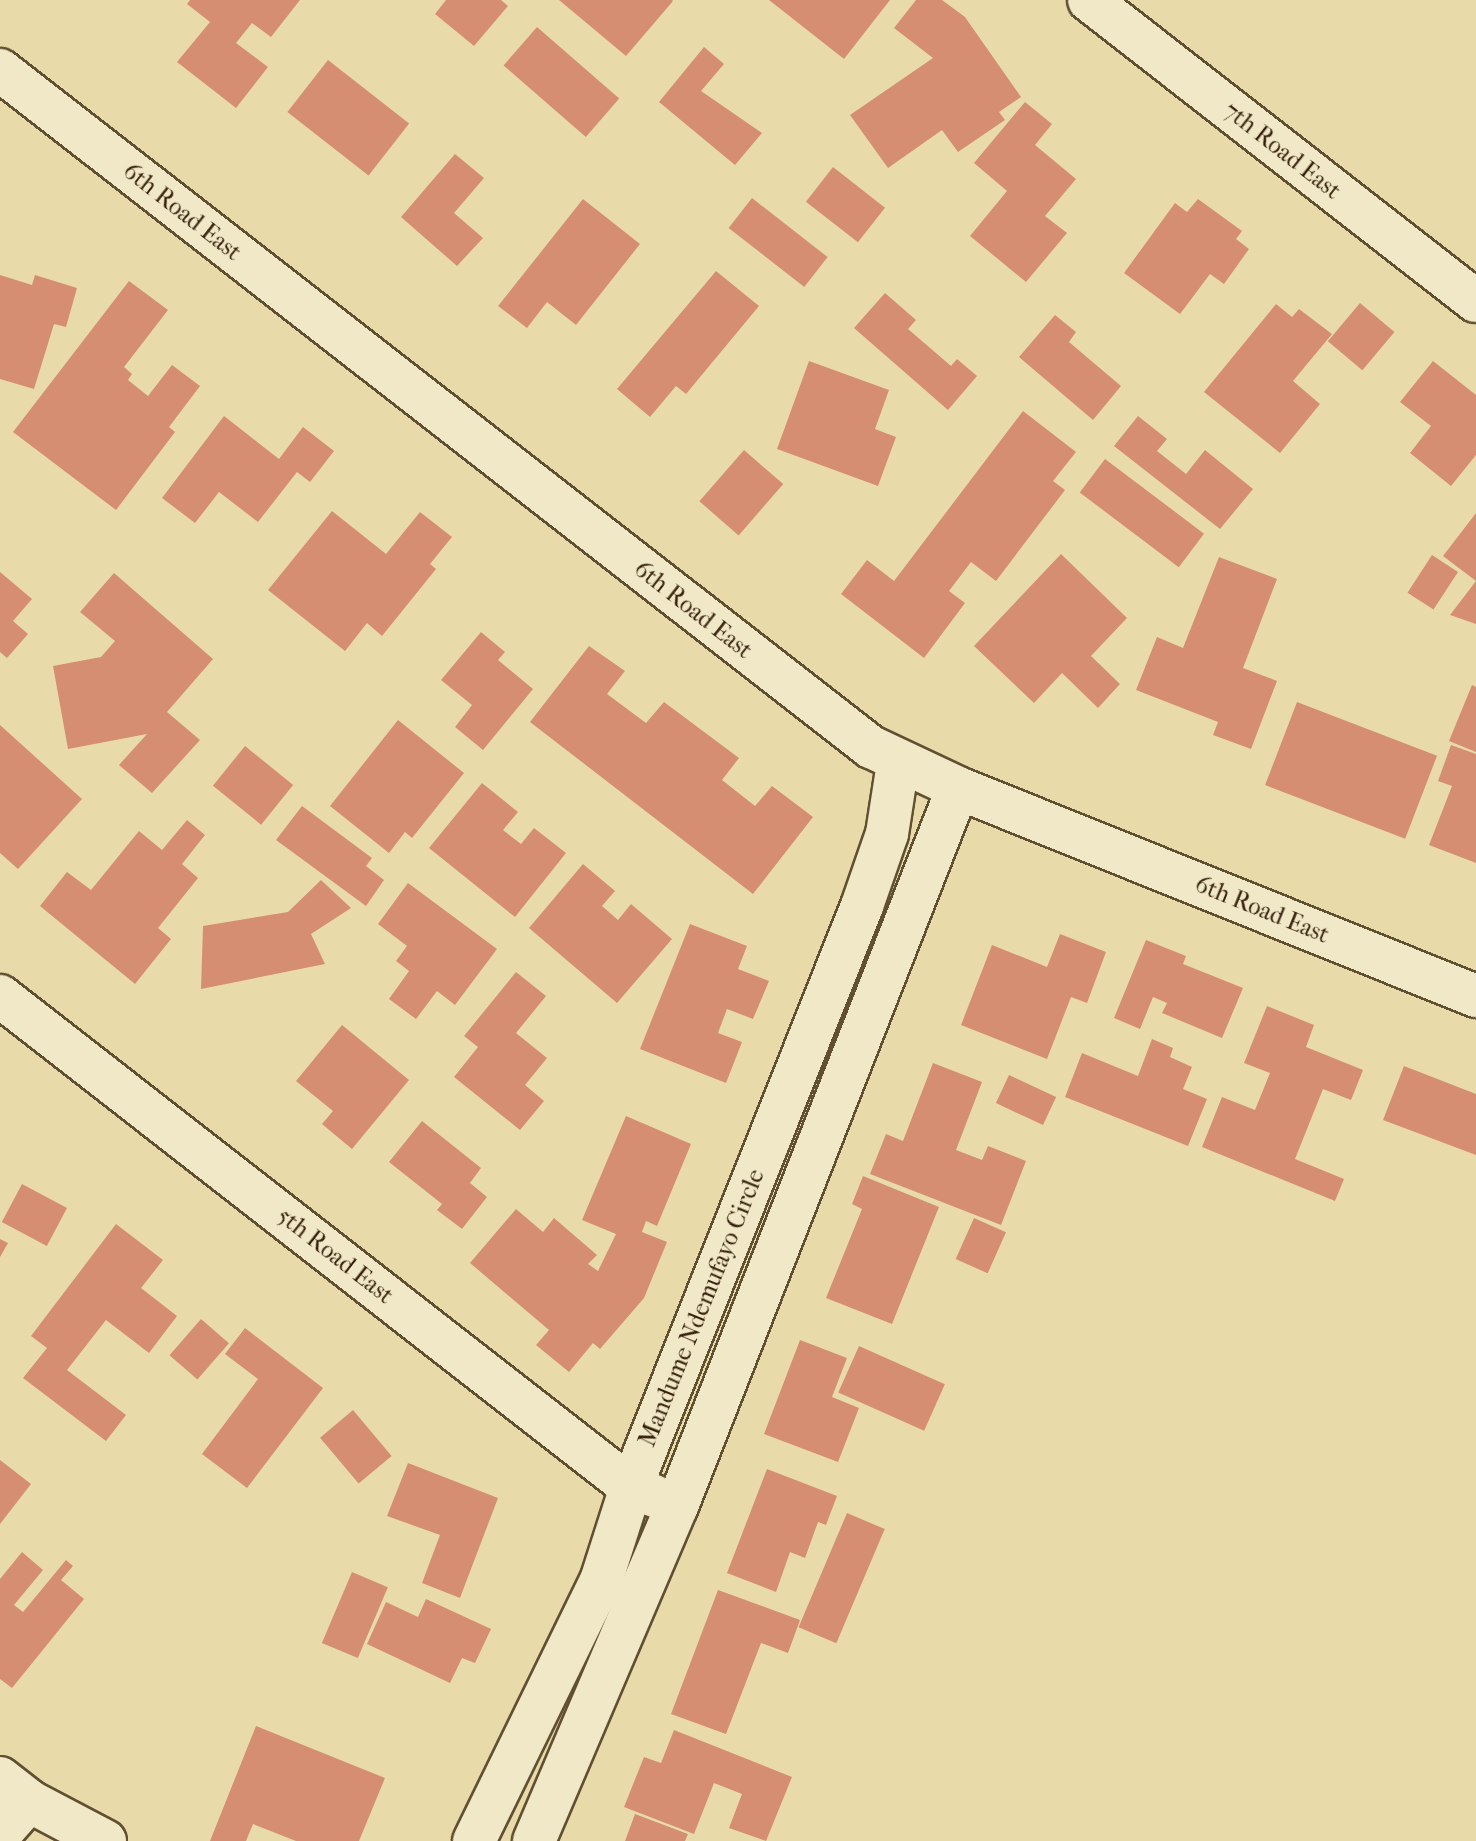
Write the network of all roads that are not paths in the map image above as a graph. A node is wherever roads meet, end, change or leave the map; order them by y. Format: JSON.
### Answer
{"nodes":[{"id":1,"x":1089,"y":0,"type":"edge"},
{"id":2,"x":0,"y":70,"type":"edge"},
{"id":3,"x":1476,"y":301,"type":"edge"},
{"id":4,"x":898,"y":763,"type":"junction"},
{"id":5,"x":958,"y":788,"type":"junction"},
{"id":6,"x":0,"y":996,"type":"edge"},
{"id":7,"x":1476,"y":996,"type":"edge"},
{"id":8,"x":631,"y":1487,"type":"junction"},
{"id":9,"x":677,"y":1506,"type":"junction"},
{"id":10,"x":14,"y":1789,"type":"edge"},
{"id":11,"x":0,"y":1834,"type":"edge"},
{"id":12,"x":105,"y":1841,"type":"edge"},
{"id":13,"x":474,"y":1841,"type":"edge"},
{"id":14,"x":534,"y":1841,"type":"edge"}],
"edges":[{"from":1,"to":3,"type":"street","name":"7th Road East"},
{"from":2,"to":4,"type":"street","name":"6th Road East"},
{"from":4,"to":5,"type":"street","name":"6th Road East"},
{"from":4,"to":8,"type":"street","name":"Mandume Ndemufayo Circle"},
{"from":5,"to":7,"type":"street","name":"6th Road East"},
{"from":5,"to":9,"type":"street","name":"Mandume Ndemufayo Circle"},
{"from":6,"to":8,"type":"street","name":"5th Road East"},
{"from":8,"to":9,"type":"street","name":"5th Road East"},
{"from":8,"to":13,"type":"street","name":"Mandume Ndemufayo Circle"},
{"from":9,"to":14,"type":"street","name":"Mandume Ndemufayo Circle"},
{"from":10,"to":11,"type":"street"},
{"from":10,"to":12,"type":"street"}]}
